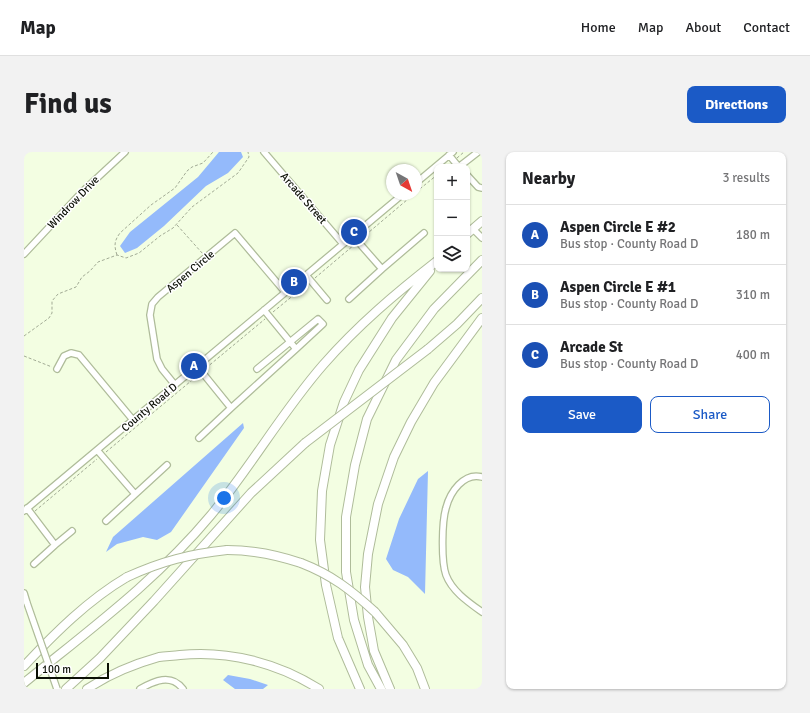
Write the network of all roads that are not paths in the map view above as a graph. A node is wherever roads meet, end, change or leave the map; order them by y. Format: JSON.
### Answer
{"nodes":[{"id":1,"x":125,"y":152,"type":"edge"},
{"id":2,"x":264,"y":152,"type":"edge"},
{"id":3,"x":478,"y":152,"type":"edge"},
{"id":4,"x":451,"y":154,"type":"edge"},
{"id":5,"x":457,"y":164,"type":"edge"},
{"id":6,"x":464,"y":164,"type":"edge"},
{"id":7,"x":422,"y":178,"type":"edge"},
{"id":8,"x":470,"y":178,"type":"edge"},
{"id":9,"x":482,"y":188,"type":"edge"},
{"id":10,"x":396,"y":200,"type":"edge"},
{"id":11,"x":482,"y":221,"type":"edge"},
{"id":12,"x":470,"y":231,"type":"edge"},
{"id":13,"x":424,"y":233,"type":"dead end"},
{"id":14,"x":353,"y":236,"type":"junction"},
{"id":15,"x":482,"y":238,"type":"edge"},
{"id":16,"x":343,"y":244,"type":"junction"},
{"id":17,"x":24,"y":254,"type":"edge"},
{"id":18,"x":482,"y":260,"type":"edge"},
{"id":19,"x":434,"y":263,"type":"edge"},
{"id":20,"x":434,"y":265,"type":"edge"},
{"id":21,"x":382,"y":269,"type":"junction"},
{"id":22,"x":306,"y":275,"type":"junction"},
{"id":23,"x":285,"y":292,"type":"junction"},
{"id":24,"x":482,"y":298,"type":"edge"},
{"id":25,"x":349,"y":299,"type":"dead end"},
{"id":26,"x":327,"y":300,"type":"dead end"},
{"id":27,"x":264,"y":310,"type":"junction"},
{"id":28,"x":482,"y":318,"type":"edge"},
{"id":29,"x":290,"y":342,"type":"junction"},
{"id":30,"x":296,"y":349,"type":"junction"},
{"id":31,"x":197,"y":366,"type":"junction"},
{"id":32,"x":57,"y":369,"type":"road end"},
{"id":33,"x":257,"y":369,"type":"dead end"},
{"id":34,"x":175,"y":385,"type":"junction"},
{"id":35,"x":231,"y":408,"type":"junction"},
{"id":36,"x":133,"y":420,"type":"junction"},
{"id":37,"x":199,"y":438,"type":"dead end"},
{"id":38,"x":97,"y":450,"type":"junction"},
{"id":39,"x":167,"y":465,"type":"dead end"},
{"id":40,"x":482,"y":477,"type":"edge"},
{"id":41,"x":136,"y":494,"type":"junction"},
{"id":42,"x":26,"y":510,"type":"edge"},
{"id":43,"x":106,"y":521,"type":"dead end"},
{"id":44,"x":72,"y":531,"type":"dead end"},
{"id":45,"x":55,"y":545,"type":"junction"},
{"id":46,"x":34,"y":564,"type":"dead end"},
{"id":47,"x":24,"y":593,"type":"edge"},
{"id":48,"x":482,"y":612,"type":"edge"},
{"id":49,"x":24,"y":666,"type":"edge"},
{"id":50,"x":24,"y":683,"type":"edge"},
{"id":51,"x":57,"y":689,"type":"edge"},
{"id":52,"x":66,"y":689,"type":"edge"},
{"id":53,"x":87,"y":689,"type":"edge"},
{"id":54,"x":140,"y":689,"type":"edge"},
{"id":55,"x":183,"y":689,"type":"edge"},
{"id":56,"x":319,"y":689,"type":"edge"},
{"id":57,"x":360,"y":689,"type":"edge"},
{"id":58,"x":381,"y":689,"type":"edge"},
{"id":59,"x":390,"y":689,"type":"edge"},
{"id":60,"x":425,"y":689,"type":"edge"}],
"edges":[{"from":1,"to":17,"type":"street","name":"Windrow Drive"},
{"from":2,"to":16,"type":"street","name":"Arcade Street"},
{"from":3,"to":6,"type":"street"},
{"from":4,"to":5,"type":"street"},
{"from":4,"to":7,"type":"street"},
{"from":8,"to":9,"type":"street"},
{"from":10,"to":14,"type":"street","name":"County Road D"},
{"from":11,"to":12,"type":"highway"},
{"from":12,"to":15,"type":"street"},
{"from":13,"to":21,"type":"street"},
{"from":14,"to":16,"type":"street","name":"County Road D"},
{"from":14,"to":21,"type":"street"},
{"from":16,"to":22,"type":"street","name":"County Road D"},
{"from":18,"to":58,"type":"highway"},
{"from":19,"to":50,"type":"highway"},
{"from":20,"to":57,"type":"highway"},
{"from":21,"to":25,"type":"street"},
{"from":22,"to":23,"type":"street","name":"County Road D"},
{"from":22,"to":26,"type":"street"},
{"from":23,"to":27,"type":"street","name":"County Road D"},
{"from":23,"to":34,"type":"street","name":"Aspen Circle"},
{"from":24,"to":52,"type":"highway","bridge":true},
{"from":27,"to":29,"type":"street"},
{"from":27,"to":31,"type":"street","name":"County Road D"},
{"from":28,"to":59,"type":"highway"},
{"from":29,"to":30,"type":"street"},
{"from":29,"to":30,"type":"street"},
{"from":29,"to":33,"type":"street"},
{"from":30,"to":35,"type":"street"},
{"from":31,"to":34,"type":"street","name":"County Road D"},
{"from":31,"to":35,"type":"street"},
{"from":32,"to":36,"type":"street"},
{"from":34,"to":36,"type":"street","name":"County Road D"},
{"from":35,"to":37,"type":"street"},
{"from":36,"to":38,"type":"street","name":"County Road D"},
{"from":38,"to":41,"type":"street"},
{"from":38,"to":42,"type":"street","name":"County Road D"},
{"from":39,"to":41,"type":"street"},
{"from":40,"to":48,"type":"street"},
{"from":41,"to":43,"type":"street"},
{"from":42,"to":45,"type":"street"},
{"from":44,"to":45,"type":"street"},
{"from":45,"to":46,"type":"street"},
{"from":47,"to":51,"type":"street","bridge":true},
{"from":49,"to":60,"type":"highway","bridge":true},
{"from":53,"to":56,"type":"highway"},
{"from":54,"to":55,"type":"street"}]}
